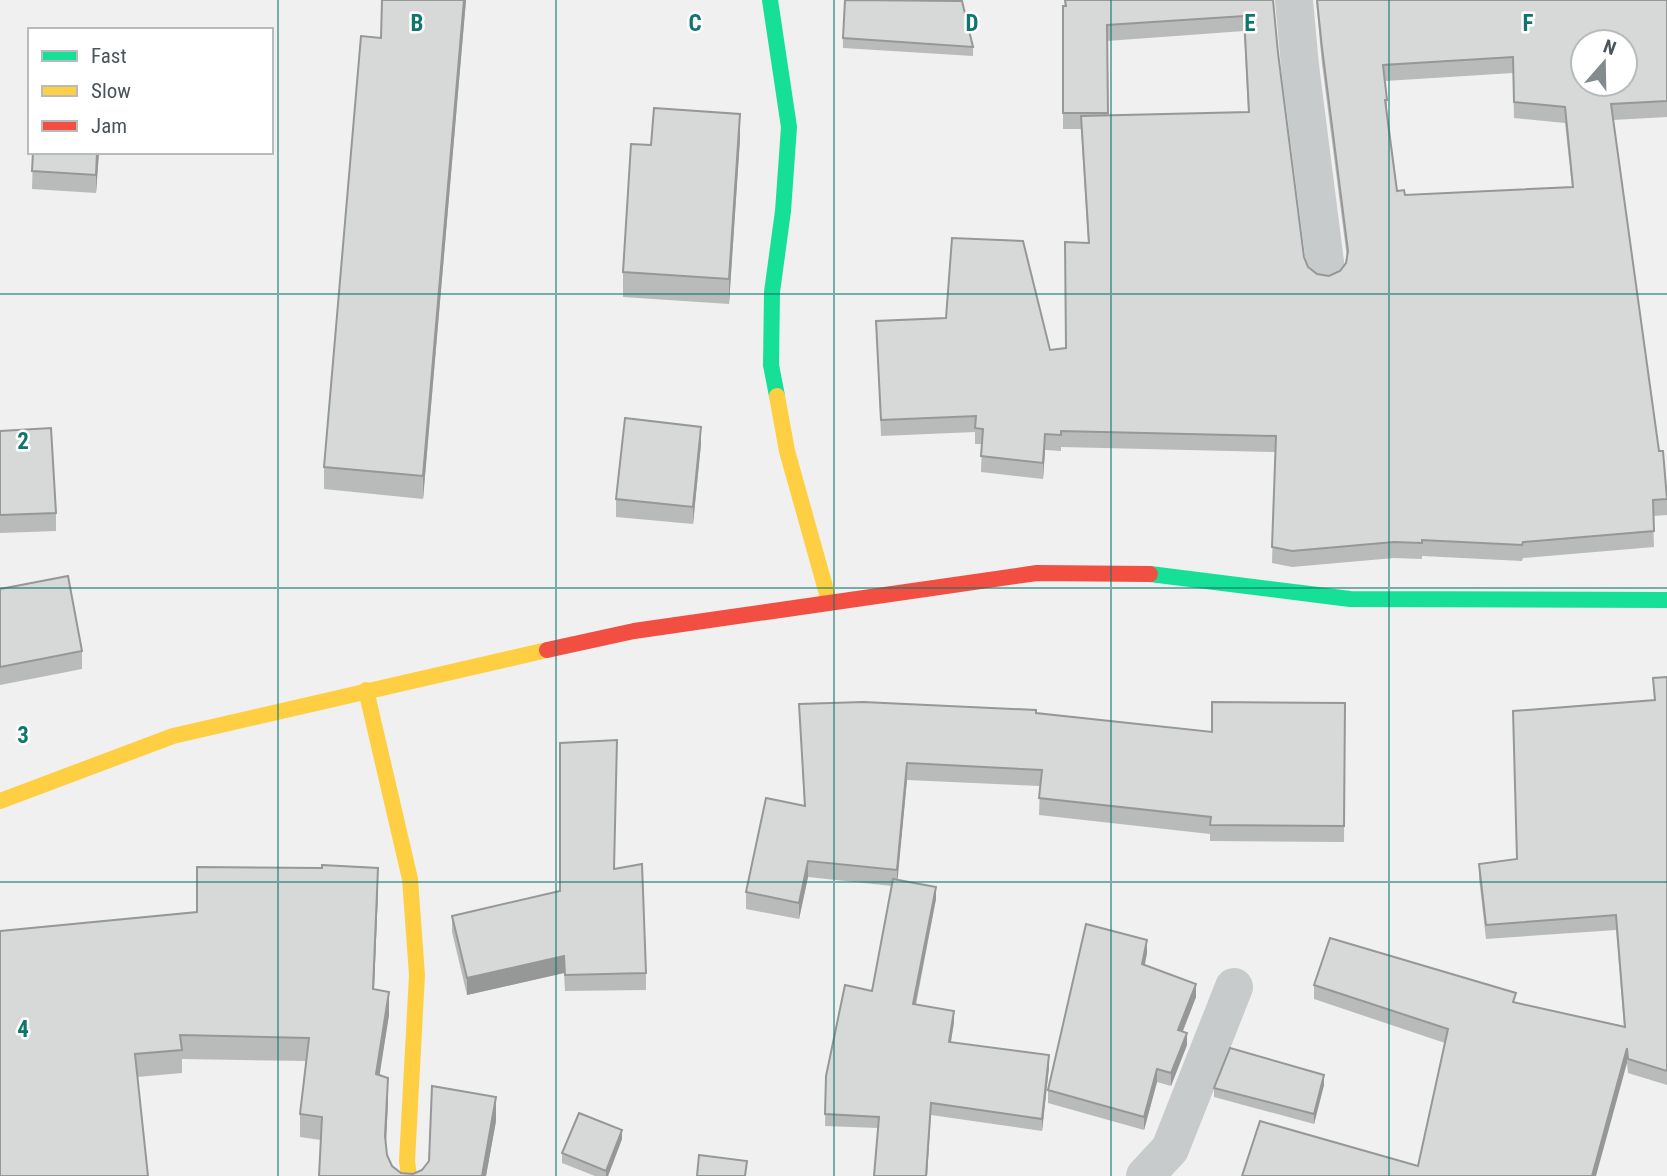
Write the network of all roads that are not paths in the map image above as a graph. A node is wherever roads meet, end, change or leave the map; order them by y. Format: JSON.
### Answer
{"nodes":[{"id":1,"x":770,"y":0,"type":"edge"},
{"id":2,"x":1294,"y":0,"type":"edge"},
{"id":3,"x":1325,"y":270,"type":"dead end"},
{"id":4,"x":1667,"y":600,"type":"edge"},
{"id":5,"x":829,"y":601,"type":"junction"},
{"id":6,"x":366,"y":690,"type":"junction"},
{"id":7,"x":0,"y":801,"type":"edge"},
{"id":8,"x":1234,"y":987,"type":"dead end"},
{"id":9,"x":409,"y":1176,"type":"edge"},
{"id":10,"x":1145,"y":1176,"type":"edge"}],
"edges":[{"from":1,"to":5,"type":"street"},
{"from":2,"to":3,"type":"street"},
{"from":4,"to":5,"type":"street"},
{"from":5,"to":6,"type":"street"},
{"from":6,"to":7,"type":"street"},
{"from":6,"to":9,"type":"street"},
{"from":8,"to":10,"type":"street"}]}
